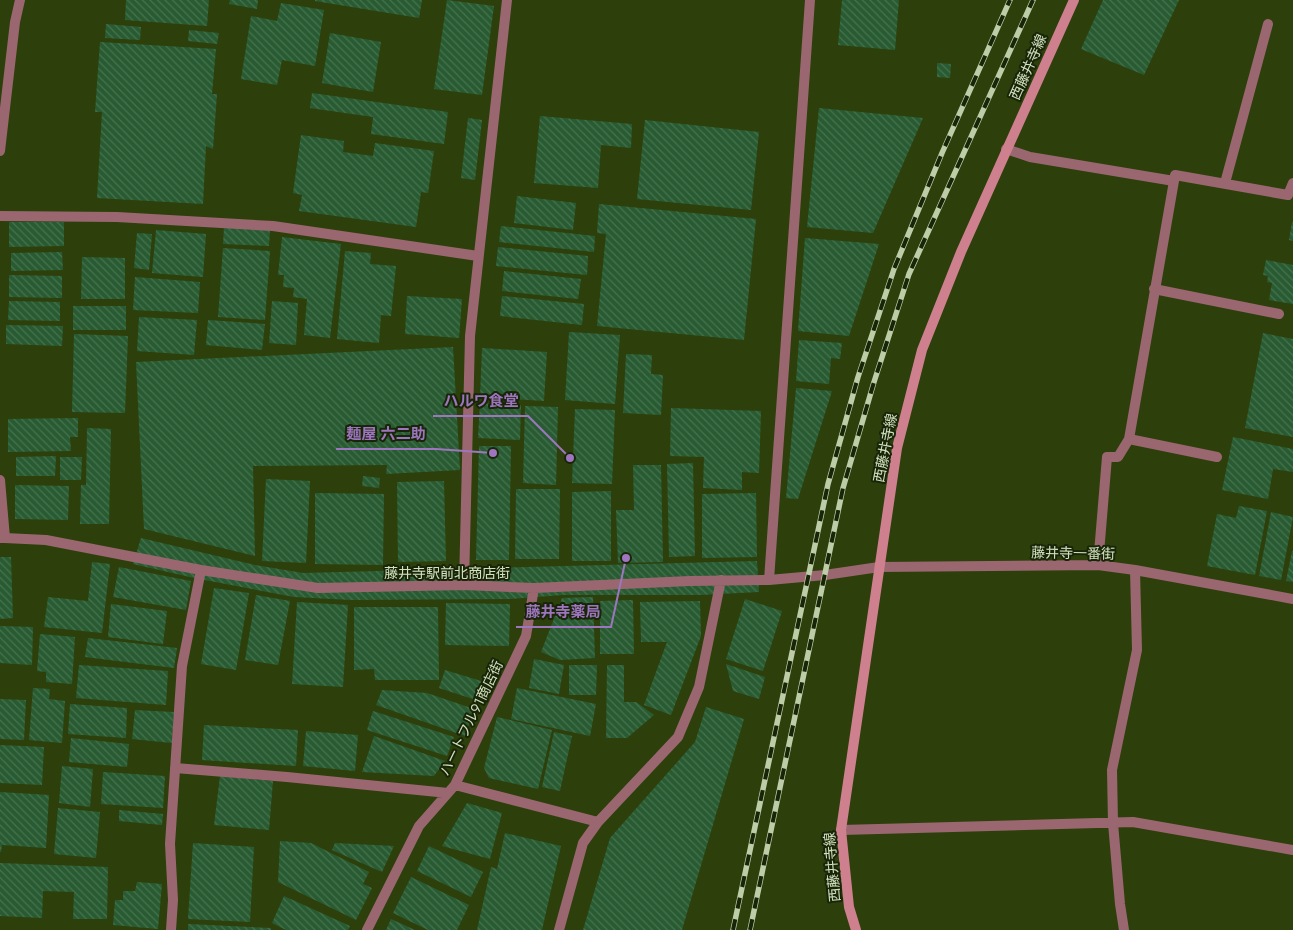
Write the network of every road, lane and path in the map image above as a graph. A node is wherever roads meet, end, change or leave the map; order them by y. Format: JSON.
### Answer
{"nodes":[{"id":1,"x":20,"y":0,"type":"edge"},
{"id":2,"x":507,"y":0,"type":"edge"},
{"id":3,"x":810,"y":0,"type":"edge"},
{"id":4,"x":1074,"y":0,"type":"edge"},
{"id":5,"x":1268,"y":24,"type":"dead end"},
{"id":6,"x":1006,"y":149,"type":"junction"},
{"id":7,"x":0,"y":151,"type":"edge"},
{"id":8,"x":1174,"y":180,"type":"junction"},
{"id":9,"x":1225,"y":183,"type":"junction"},
{"id":10,"x":1293,"y":183,"type":"edge"},
{"id":11,"x":0,"y":216,"type":"edge"},
{"id":12,"x":478,"y":256,"type":"junction"},
{"id":13,"x":1154,"y":289,"type":"junction"},
{"id":14,"x":1279,"y":314,"type":"dead end"},
{"id":15,"x":1129,"y":440,"type":"junction"},
{"id":16,"x":1217,"y":457,"type":"dead end"},
{"id":17,"x":0,"y":480,"type":"edge"},
{"id":18,"x":3,"y":538,"type":"edge"},
{"id":19,"x":1098,"y":565,"type":"junction"},
{"id":20,"x":879,"y":567,"type":"junction"},
{"id":21,"x":201,"y":570,"type":"junction"},
{"id":22,"x":1135,"y":570,"type":"junction"},
{"id":23,"x":721,"y":580,"type":"junction"},
{"id":24,"x":769,"y":580,"type":"junction"},
{"id":25,"x":464,"y":585,"type":"junction"},
{"id":26,"x":534,"y":588,"type":"junction"},
{"id":27,"x":1293,"y":599,"type":"edge"},
{"id":28,"x":175,"y":768,"type":"junction"},
{"id":29,"x":451,"y":789,"type":"junction"},
{"id":30,"x":598,"y":822,"type":"junction"},
{"id":31,"x":1113,"y":823,"type":"junction"},
{"id":32,"x":841,"y":830,"type":"junction"},
{"id":33,"x":1293,"y":850,"type":"edge"},
{"id":34,"x":171,"y":930,"type":"edge"},
{"id":35,"x":367,"y":930,"type":"edge"},
{"id":36,"x":559,"y":930,"type":"edge"},
{"id":37,"x":856,"y":930,"type":"edge"},
{"id":38,"x":1124,"y":930,"type":"edge"}],
"edges":[{"from":1,"to":7,"type":"street"},
{"from":2,"to":12,"type":"street"},
{"from":3,"to":24,"type":"street"},
{"from":4,"to":6,"type":"main road","name":"西藤井寺線"},
{"from":5,"to":9,"type":"street"},
{"from":6,"to":8,"type":"street"},
{"from":6,"to":20,"type":"main road","name":"西藤井寺線"},
{"from":8,"to":9,"type":"street"},
{"from":8,"to":13,"type":"street"},
{"from":9,"to":10,"type":"street"},
{"from":11,"to":12,"type":"street"},
{"from":12,"to":25,"type":"street"},
{"from":13,"to":14,"type":"street"},
{"from":13,"to":15,"type":"street"},
{"from":15,"to":16,"type":"street"},
{"from":15,"to":19,"type":"street"},
{"from":17,"to":18,"type":"street"},
{"from":18,"to":21,"type":"street","name":"藤井寺駅前北商店街"},
{"from":19,"to":20,"type":"street","name":"藤井寺一番街"},
{"from":19,"to":22,"type":"street","name":"藤井寺一番街"},
{"from":20,"to":24,"type":"street","name":"藤井寺一番街"},
{"from":20,"to":32,"type":"main road","name":"西藤井寺線"},
{"from":21,"to":25,"type":"street","name":"藤井寺駅前北商店街"},
{"from":21,"to":28,"type":"street"},
{"from":22,"to":27,"type":"street","name":"藤井寺一番街"},
{"from":22,"to":31,"type":"street"},
{"from":23,"to":24,"type":"street","name":"藤井寺駅前北商店街"},
{"from":23,"to":26,"type":"street","name":"藤井寺駅前北商店街"},
{"from":23,"to":30,"type":"street"},
{"from":25,"to":26,"type":"street","name":"藤井寺駅前北商店街"},
{"from":26,"to":29,"type":"street","name":"ハートフル91商店街"},
{"from":28,"to":29,"type":"street"},
{"from":28,"to":34,"type":"street"},
{"from":29,"to":30,"type":"street"},
{"from":29,"to":35,"type":"street","name":"ハートフル91商店街"},
{"from":30,"to":36,"type":"street"},
{"from":31,"to":32,"type":"street"},
{"from":31,"to":33,"type":"street"},
{"from":31,"to":38,"type":"street"},
{"from":32,"to":37,"type":"main road","name":"西藤井寺線"}]}
